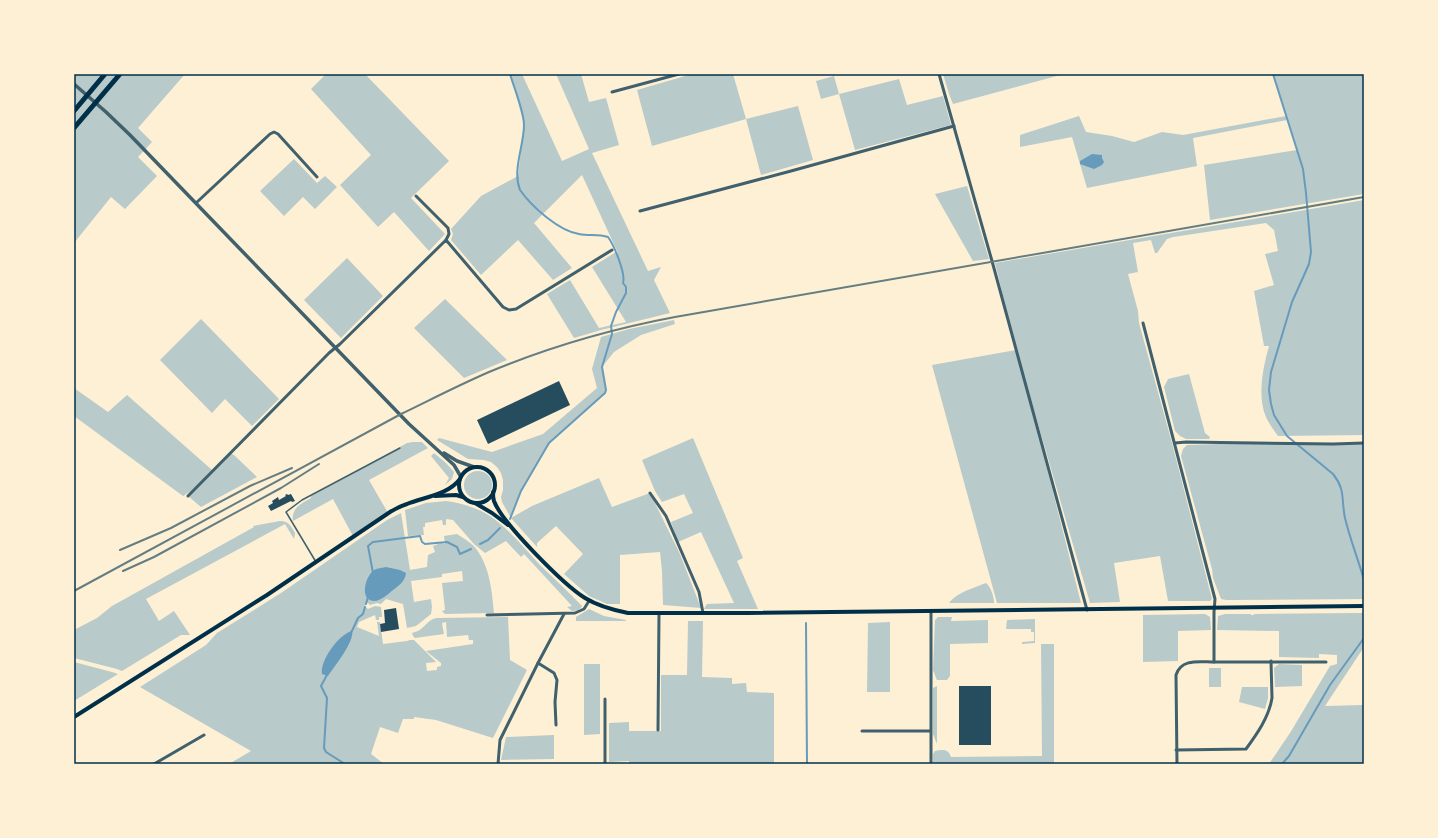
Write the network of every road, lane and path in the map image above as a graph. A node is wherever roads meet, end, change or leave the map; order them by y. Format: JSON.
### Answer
{"nodes":[{"id":1,"x":105,"y":74,"type":"edge"},
{"id":2,"x":120,"y":74,"type":"edge"},
{"id":3,"x":679,"y":74,"type":"edge"},
{"id":4,"x":939,"y":74,"type":"edge"},
{"id":5,"x":74,"y":84,"type":"edge"},
{"id":6,"x":612,"y":92,"type":"dead end"},
{"id":7,"x":74,"y":111,"type":"edge"},
{"id":8,"x":954,"y":126,"type":"junction"},
{"id":9,"x":74,"y":128,"type":"edge"},
{"id":10,"x":317,"y":177,"type":"dead end"},
{"id":11,"x":416,"y":196,"type":"dead end"},
{"id":12,"x":196,"y":204,"type":"junction"},
{"id":13,"x":640,"y":211,"type":"dead end"},
{"id":14,"x":446,"y":240,"type":"junction"},
{"id":15,"x":612,"y":250,"type":"dead end"},
{"id":16,"x":1143,"y":323,"type":"dead end"},
{"id":17,"x":336,"y":348,"type":"junction"},
{"id":18,"x":1175,"y":443,"type":"junction"},
{"id":19,"x":1364,"y":443,"type":"edge"},
{"id":20,"x":400,"y":448,"type":"dead end"},
{"id":21,"x":439,"y":450,"type":"junction"},
{"id":22,"x":474,"y":467,"type":"junction"},
{"id":23,"x":460,"y":478,"type":"junction"},
{"id":24,"x":493,"y":492,"type":"junction"},
{"id":25,"x":650,"y":493,"type":"dead end"},
{"id":26,"x":188,"y":496,"type":"dead end"},
{"id":27,"x":463,"y":497,"type":"junction"},
{"id":28,"x":418,"y":499,"type":"junction"},
{"id":29,"x":472,"y":501,"type":"junction"},
{"id":30,"x":513,"y":529,"type":"junction"},
{"id":31,"x":316,"y":562,"type":"junction"},
{"id":32,"x":589,"y":600,"type":"junction"},
{"id":33,"x":1364,"y":606,"type":"edge"},
{"id":34,"x":1215,"y":608,"type":"junction"},
{"id":35,"x":1087,"y":610,"type":"junction"},
{"id":36,"x":931,"y":611,"type":"junction"},
{"id":37,"x":659,"y":613,"type":"junction"},
{"id":38,"x":703,"y":613,"type":"junction"},
{"id":39,"x":564,"y":614,"type":"junction"},
{"id":40,"x":487,"y":615,"type":"dead end"},
{"id":41,"x":1214,"y":662,"type":"junction"},
{"id":42,"x":1271,"y":662,"type":"junction"},
{"id":43,"x":1326,"y":662,"type":"dead end"},
{"id":44,"x":538,"y":663,"type":"junction"},
{"id":45,"x":605,"y":699,"type":"dead end"},
{"id":46,"x":74,"y":717,"type":"edge"},
{"id":47,"x":556,"y":725,"type":"dead end"},
{"id":48,"x":658,"y":730,"type":"dead end"},
{"id":49,"x":930,"y":731,"type":"junction"},
{"id":50,"x":862,"y":732,"type":"dead end"},
{"id":51,"x":204,"y":735,"type":"dead end"},
{"id":52,"x":1176,"y":750,"type":"junction"},
{"id":53,"x":154,"y":764,"type":"edge"},
{"id":54,"x":498,"y":764,"type":"edge"},
{"id":55,"x":605,"y":764,"type":"edge"},
{"id":56,"x":931,"y":764,"type":"edge"},
{"id":57,"x":1177,"y":764,"type":"edge"}],
"edges":[{"from":1,"to":7,"type":"highway"},
{"from":2,"to":9,"type":"highway"},
{"from":3,"to":6,"type":"street"},
{"from":4,"to":8,"type":"street"},
{"from":5,"to":12,"type":"street"},
{"from":8,"to":13,"type":"street"},
{"from":8,"to":35,"type":"street"},
{"from":10,"to":12,"type":"street"},
{"from":11,"to":14,"type":"street"},
{"from":12,"to":17,"type":"street"},
{"from":14,"to":15,"type":"street"},
{"from":14,"to":17,"type":"street"},
{"from":16,"to":18,"type":"street"},
{"from":17,"to":21,"type":"street"},
{"from":17,"to":26,"type":"street"},
{"from":18,"to":19,"type":"street"},
{"from":18,"to":34,"type":"street"},
{"from":20,"to":31,"type":"lane"},
{"from":21,"to":22,"type":"street"},
{"from":21,"to":23,"type":"street"},
{"from":22,"to":23,"type":"main road"},
{"from":22,"to":24,"type":"main road"},
{"from":23,"to":27,"type":"main road"},
{"from":23,"to":28,"type":"main road"},
{"from":24,"to":29,"type":"main road"},
{"from":24,"to":30,"type":"main road"},
{"from":25,"to":38,"type":"street"},
{"from":27,"to":28,"type":"main road"},
{"from":27,"to":29,"type":"main road"},
{"from":28,"to":31,"type":"main road"},
{"from":29,"to":30,"type":"main road"},
{"from":30,"to":32,"type":"main road"},
{"from":31,"to":46,"type":"main road"},
{"from":32,"to":37,"type":"main road"},
{"from":32,"to":39,"type":"street"},
{"from":33,"to":34,"type":"main road"},
{"from":34,"to":35,"type":"main road"},
{"from":34,"to":41,"type":"street"},
{"from":35,"to":36,"type":"main road"},
{"from":36,"to":38,"type":"main road"},
{"from":36,"to":49,"type":"street"},
{"from":37,"to":38,"type":"main road"},
{"from":37,"to":48,"type":"street"},
{"from":39,"to":40,"type":"street"},
{"from":39,"to":44,"type":"street"},
{"from":41,"to":42,"type":"street"},
{"from":41,"to":52,"type":"street"},
{"from":42,"to":43,"type":"street"},
{"from":42,"to":52,"type":"street"},
{"from":44,"to":47,"type":"street"},
{"from":44,"to":54,"type":"street"},
{"from":45,"to":55,"type":"street"},
{"from":49,"to":50,"type":"street"},
{"from":49,"to":56,"type":"street"},
{"from":51,"to":53,"type":"street"},
{"from":52,"to":57,"type":"street"}]}
